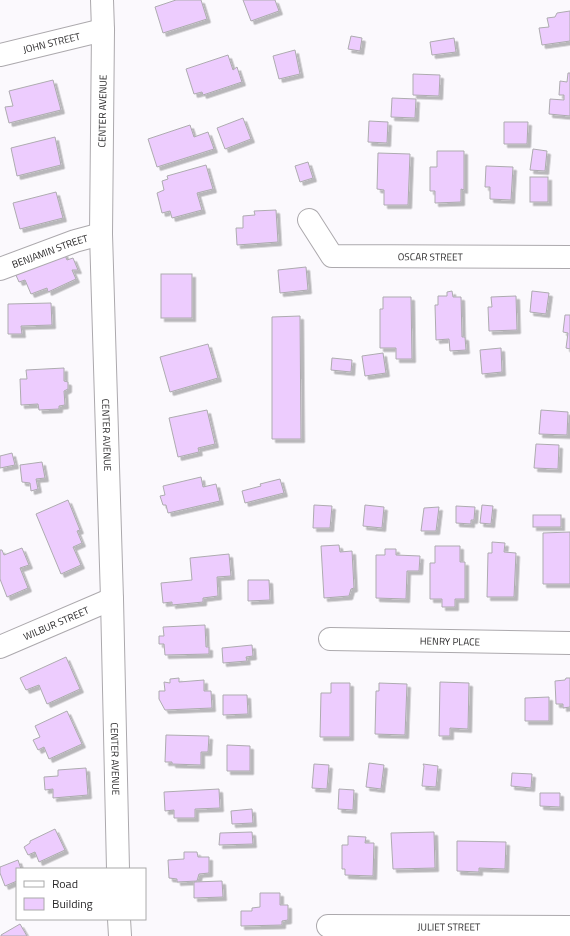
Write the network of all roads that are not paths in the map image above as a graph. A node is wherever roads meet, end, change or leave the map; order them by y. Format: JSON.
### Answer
{"nodes":[{"id":1,"x":102,"y":0,"type":"edge"},
{"id":2,"x":103,"y":30,"type":"junction"},
{"id":3,"x":0,"y":56,"type":"edge"},
{"id":4,"x":309,"y":220,"type":"dead end"},
{"id":5,"x":101,"y":234,"type":"junction"},
{"id":6,"x":570,"y":257,"type":"edge"},
{"id":7,"x":0,"y":269,"type":"edge"},
{"id":8,"x":112,"y":599,"type":"junction"},
{"id":9,"x":330,"y":639,"type":"dead end"},
{"id":10,"x":570,"y":643,"type":"edge"},
{"id":11,"x":0,"y":647,"type":"edge"},
{"id":12,"x":118,"y":868,"type":"edge"},
{"id":13,"x":119,"y":920,"type":"edge"},
{"id":14,"x":328,"y":926,"type":"dead end"},
{"id":15,"x":570,"y":927,"type":"edge"},
{"id":16,"x":120,"y":936,"type":"edge"}],
"edges":[{"from":1,"to":2,"type":"street","name":"CENTER AVENUE"},
{"from":2,"to":3,"type":"street","name":"JOHN STREET"},
{"from":2,"to":5,"type":"street","name":"CENTER AVENUE"},
{"from":4,"to":6,"type":"street","name":"OSCAR STREET"},
{"from":5,"to":7,"type":"street","name":"BENJAMIN STREET"},
{"from":5,"to":8,"type":"street","name":"CENTER AVENUE"},
{"from":8,"to":11,"type":"street","name":"WILBUR STREET"},
{"from":8,"to":12,"type":"street","name":"CENTER AVENUE"},
{"from":9,"to":10,"type":"street","name":"HENRY PLACE"},
{"from":13,"to":16,"type":"street"},
{"from":14,"to":15,"type":"street","name":"JULIET STREET"}]}
